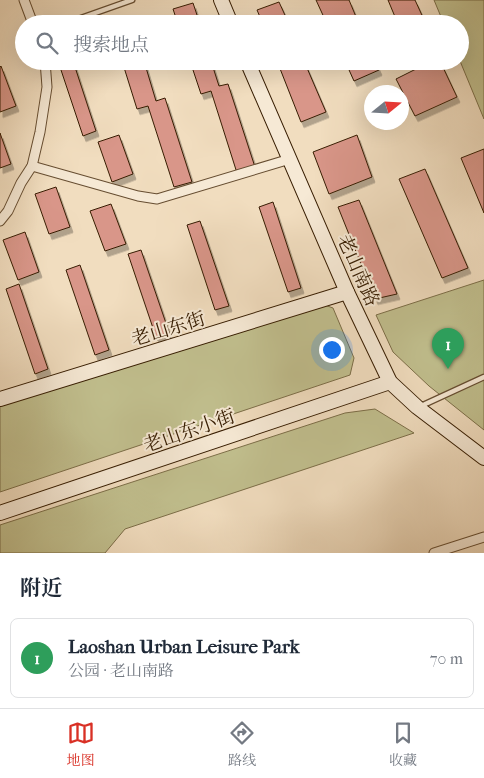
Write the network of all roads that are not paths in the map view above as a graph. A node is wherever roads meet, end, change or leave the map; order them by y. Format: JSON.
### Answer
{"nodes":[{"id":1,"x":24,"y":0,"type":"edge"},
{"id":2,"x":132,"y":0,"type":"edge"},
{"id":3,"x":221,"y":0,"type":"edge"},
{"id":4,"x":30,"y":15,"type":"edge"},
{"id":5,"x":90,"y":15,"type":"edge"},
{"id":6,"x":227,"y":15,"type":"edge"},
{"id":7,"x":46,"y":70,"type":"edge"},
{"id":8,"x":251,"y":70,"type":"edge"},
{"id":9,"x":290,"y":159,"type":"junction"},
{"id":10,"x":32,"y":166,"type":"junction"},
{"id":11,"x":0,"y":221,"type":"edge"},
{"id":12,"x":347,"y":292,"type":"junction"},
{"id":13,"x":484,"y":377,"type":"edge"},
{"id":14,"x":390,"y":382,"type":"junction"},
{"id":15,"x":0,"y":399,"type":"edge"},
{"id":16,"x":417,"y":407,"type":"junction"},
{"id":17,"x":484,"y":458,"type":"edge"},
{"id":18,"x":0,"y":513,"type":"edge"},
{"id":19,"x":484,"y":537,"type":"edge"},
{"id":20,"x":434,"y":553,"type":"edge"}],
"edges":[{"from":1,"to":4,"type":"street"},
{"from":2,"to":5,"type":"lane"},
{"from":3,"to":6,"type":"street"},
{"from":7,"to":10,"type":"street"},
{"from":8,"to":9,"type":"street","name":"老山南路"},
{"from":9,"to":10,"type":"street"},
{"from":9,"to":12,"type":"street","name":"老山南路"},
{"from":10,"to":11,"type":"street"},
{"from":12,"to":14,"type":"street","name":"老山南路"},
{"from":12,"to":15,"type":"street","name":"老山东街"},
{"from":13,"to":16,"type":"lane"},
{"from":14,"to":16,"type":"street","name":"老山南路"},
{"from":14,"to":18,"type":"street","name":"老山东小街"},
{"from":16,"to":17,"type":"street","name":"老山南路"},
{"from":19,"to":20,"type":"street"}]}
